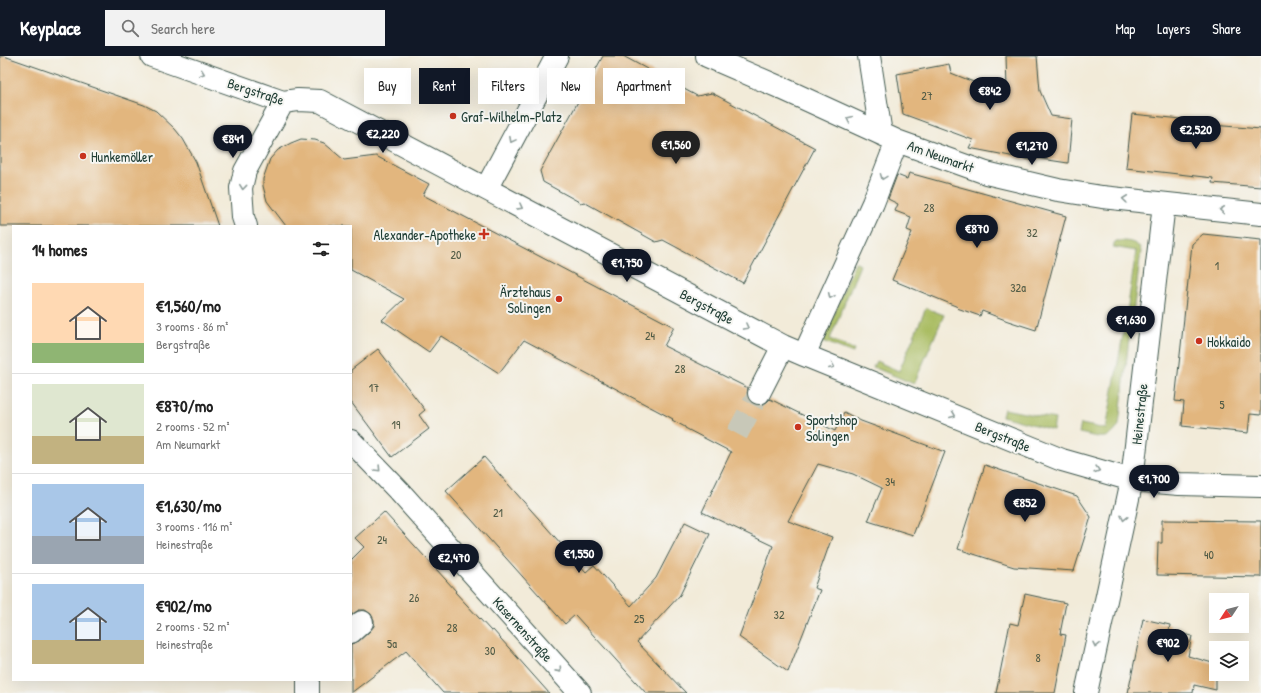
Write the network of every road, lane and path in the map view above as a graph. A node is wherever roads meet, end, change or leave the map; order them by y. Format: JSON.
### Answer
{"nodes":[{"id":1,"x":152,"y":56,"type":"edge"},
{"id":2,"x":557,"y":56,"type":"edge"},
{"id":3,"x":707,"y":56,"type":"edge"},
{"id":4,"x":869,"y":56,"type":"edge"},
{"id":5,"x":283,"y":102,"type":"junction"},
{"id":6,"x":889,"y":137,"type":"junction"},
{"id":7,"x":486,"y":189,"type":"junction"},
{"id":8,"x":1164,"y":204,"type":"junction"},
{"id":9,"x":1261,"y":214,"type":"edge"},
{"id":10,"x":246,"y":225,"type":"edge"},
{"id":11,"x":783,"y":346,"type":"junction"},
{"id":12,"x":804,"y":355,"type":"junction"},
{"id":13,"x":759,"y":393,"type":"tunnel mouth"},
{"id":14,"x":352,"y":442,"type":"edge"},
{"id":15,"x":1132,"y":480,"type":"junction"},
{"id":16,"x":1261,"y":486,"type":"edge"},
{"id":17,"x":308,"y":681,"type":"edge"},
{"id":18,"x":308,"y":693,"type":"edge"},
{"id":19,"x":580,"y":693,"type":"edge"},
{"id":20,"x":1086,"y":693,"type":"edge"}],
"edges":[{"from":1,"to":5,"type":"street","name":"Bergstraße","one_way":true},
{"from":2,"to":7,"type":"street","one_way":true},
{"from":6,"to":3,"type":"street","name":"Am Neumarkt","one_way":true},
{"from":4,"to":6,"type":"street"},
{"from":5,"to":7,"type":"street","name":"Bergstraße"},
{"from":5,"to":10,"type":"street","one_way":true},
{"from":8,"to":6,"type":"street","name":"Am Neumarkt","one_way":true},
{"from":6,"to":12,"type":"street","one_way":true},
{"from":7,"to":11,"type":"street","name":"Bergstraße","one_way":true},
{"from":9,"to":8,"type":"street","name":"Am Neumarkt","one_way":true},
{"from":8,"to":15,"type":"street","name":"Heinestraße"},
{"from":11,"to":12,"type":"street","name":"Bergstraße"},
{"from":11,"to":13,"type":"street"},
{"from":12,"to":15,"type":"street","name":"Bergstraße","one_way":true},
{"from":14,"to":19,"type":"street","name":"Kasernenstraße","one_way":true},
{"from":15,"to":16,"type":"street","name":"Bergstraße"},
{"from":15,"to":20,"type":"street","name":"Heinestraße","one_way":true},
{"from":17,"to":18,"type":"street"}]}
